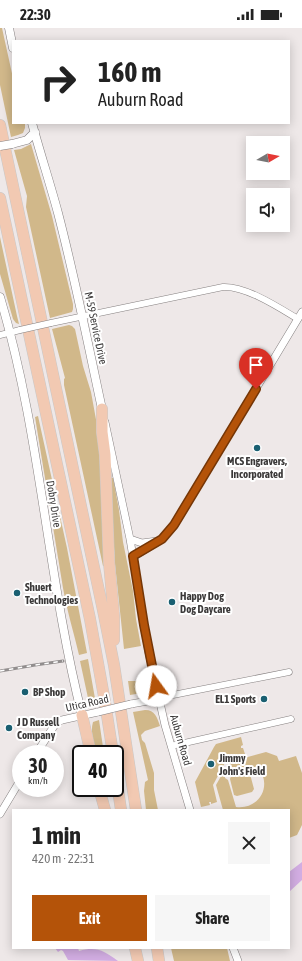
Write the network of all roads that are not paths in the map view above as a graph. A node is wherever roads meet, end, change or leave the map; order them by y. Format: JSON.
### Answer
{"nodes":[{"id":1,"x":9,"y":28,"type":"edge"},
{"id":2,"x":12,"y":43,"type":"edge"},
{"id":3,"x":32,"y":124,"type":"edge"},
{"id":4,"x":0,"y":125,"type":"edge"},
{"id":5,"x":34,"y":132,"type":"junction"},
{"id":6,"x":0,"y":146,"type":"edge"},
{"id":7,"x":0,"y":198,"type":"edge"},
{"id":8,"x":0,"y":297,"type":"edge"},
{"id":9,"x":300,"y":316,"type":"edge"},
{"id":10,"x":82,"y":317,"type":"junction"},
{"id":11,"x":10,"y":332,"type":"junction"},
{"id":12,"x":0,"y":334,"type":"edge"},
{"id":13,"x":102,"y":409,"type":"junction"},
{"id":14,"x":130,"y":539,"type":"junction"},
{"id":15,"x":158,"y":541,"type":"junction"},
{"id":16,"x":133,"y":556,"type":"junction"},
{"id":17,"x":114,"y":665,"type":"junction"},
{"id":18,"x":289,"y":672,"type":"dead end"},
{"id":19,"x":159,"y":698,"type":"junction"},
{"id":20,"x":82,"y":715,"type":"junction"},
{"id":21,"x":290,"y":719,"type":"dead end"},
{"id":22,"x":42,"y":745,"type":"edge"},
{"id":23,"x":89,"y":745,"type":"edge"},
{"id":24,"x":112,"y":745,"type":"edge"},
{"id":25,"x":172,"y":746,"type":"junction"},
{"id":26,"x":12,"y":794,"type":"edge"},
{"id":27,"x":101,"y":797,"type":"edge"},
{"id":28,"x":119,"y":797,"type":"edge"},
{"id":29,"x":104,"y":809,"type":"edge"},
{"id":30,"x":121,"y":809,"type":"edge"},
{"id":31,"x":136,"y":809,"type":"edge"},
{"id":32,"x":190,"y":809,"type":"edge"},
{"id":33,"x":0,"y":814,"type":"edge"},
{"id":34,"x":135,"y":949,"type":"edge"},
{"id":35,"x":142,"y":949,"type":"edge"},
{"id":36,"x":157,"y":949,"type":"edge"},
{"id":37,"x":233,"y":949,"type":"edge"},
{"id":38,"x":138,"y":961,"type":"edge"},
{"id":39,"x":144,"y":961,"type":"edge"},
{"id":40,"x":159,"y":961,"type":"edge"},
{"id":41,"x":238,"y":961,"type":"edge"}],
"edges":[{"from":1,"to":2,"type":"main road"},
{"from":3,"to":5,"type":"main road","name":"M-59 Service Drive"},
{"from":4,"to":17,"type":"highway"},
{"from":5,"to":6,"type":"main road","bridge":true},
{"from":5,"to":10,"type":"main road","name":"M-59 Service Drive"},
{"from":7,"to":24,"type":"highway"},
{"from":8,"to":11,"type":"main road","name":"Dobry Drive"},
{"from":9,"to":10,"type":"street"},
{"from":9,"to":15,"type":"street"},
{"from":10,"to":11,"type":"street","bridge":true},
{"from":10,"to":13,"type":"main road","name":"M-59 Service Drive"},
{"from":11,"to":12,"type":"street"},
{"from":11,"to":20,"type":"main road","name":"Dobry Drive"},
{"from":13,"to":14,"type":"street","name":"M-59 Service Drive"},
{"from":13,"to":17,"type":"highway"},
{"from":14,"to":15,"type":"street"},
{"from":14,"to":16,"type":"street","name":"Auburn Road"},
{"from":15,"to":16,"type":"street"},
{"from":16,"to":19,"type":"street","name":"Auburn Road"},
{"from":17,"to":31,"type":"highway"},
{"from":18,"to":19,"type":"street"},
{"from":19,"to":20,"type":"street","name":"Utica Road","bridge":true},
{"from":19,"to":25,"type":"street","name":"Auburn Road"},
{"from":20,"to":22,"type":"street","name":"Utica Road"},
{"from":20,"to":23,"type":"highway"},
{"from":21,"to":25,"type":"street"},
{"from":25,"to":32,"type":"street","name":"Auburn Road"},
{"from":26,"to":33,"type":"street"},
{"from":27,"to":29,"type":"highway"},
{"from":28,"to":30,"type":"highway"},
{"from":34,"to":38,"type":"highway"},
{"from":35,"to":39,"type":"highway"},
{"from":36,"to":40,"type":"highway"},
{"from":37,"to":41,"type":"street"}]}
